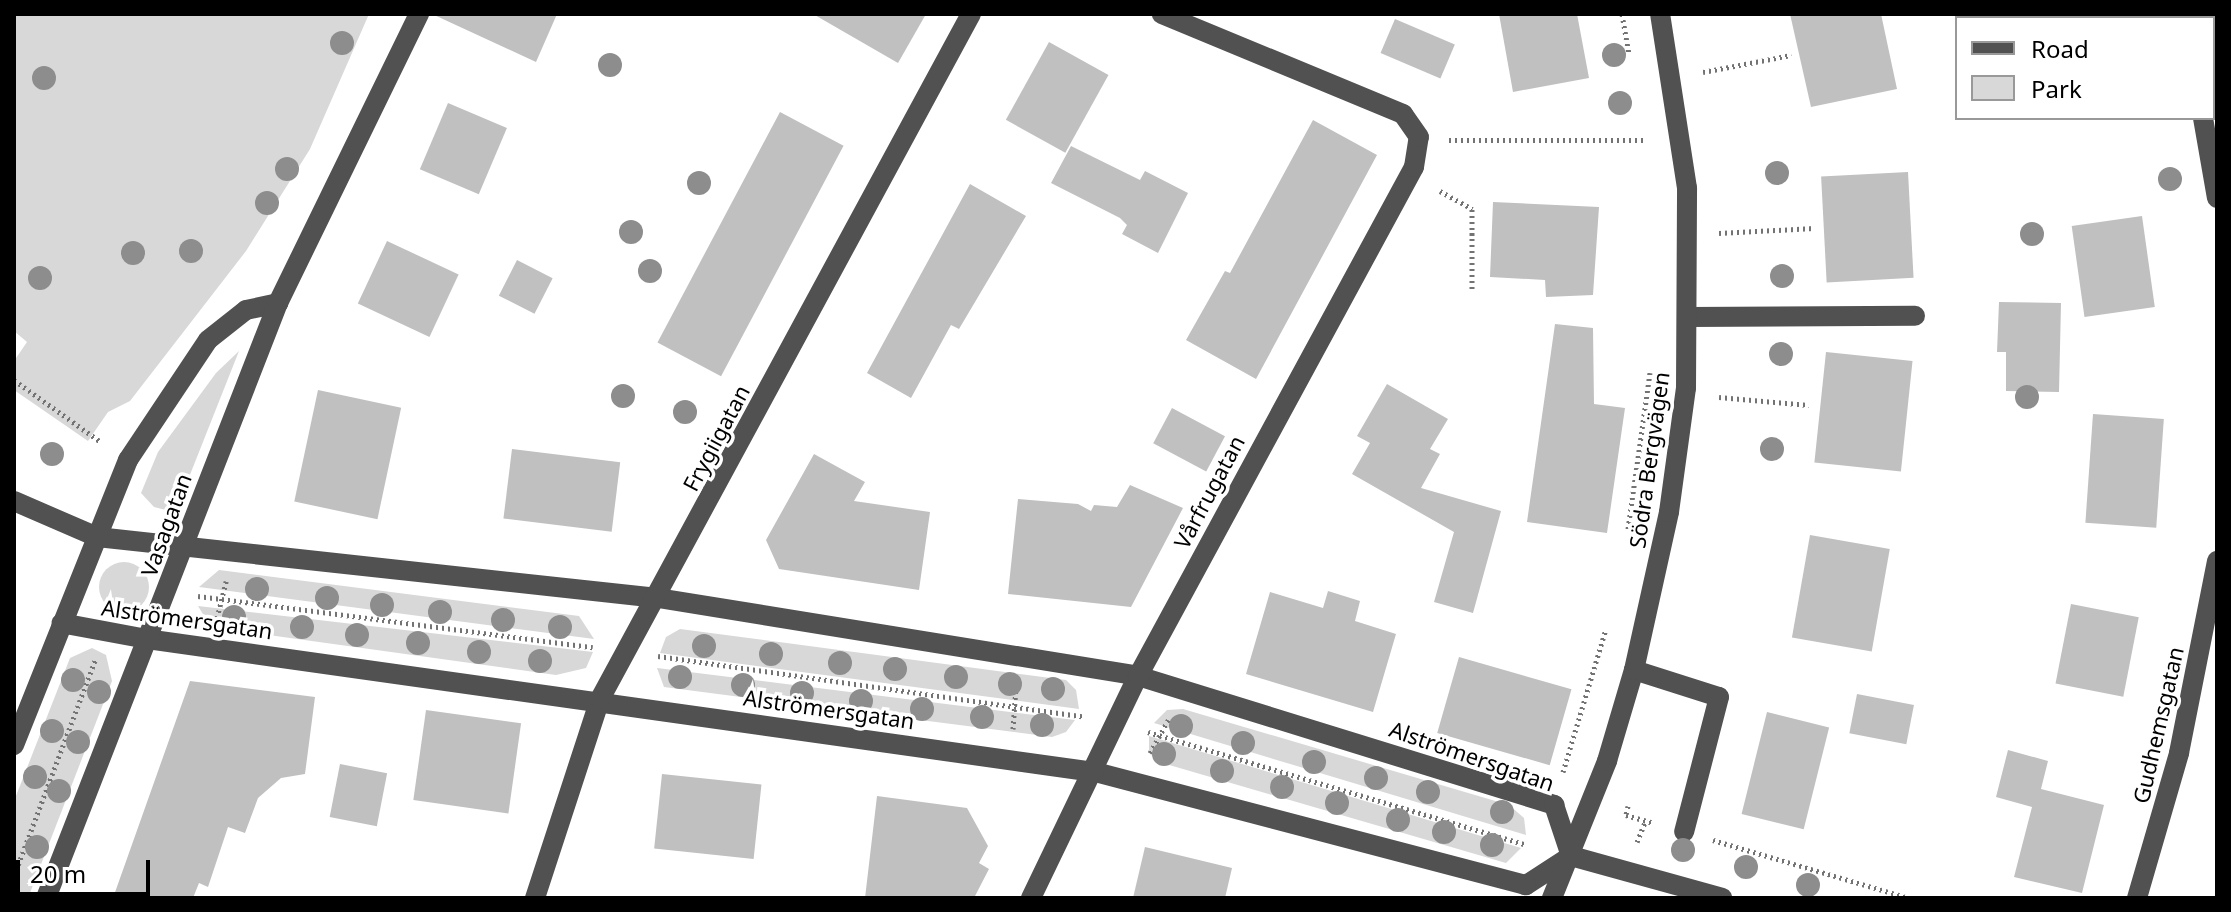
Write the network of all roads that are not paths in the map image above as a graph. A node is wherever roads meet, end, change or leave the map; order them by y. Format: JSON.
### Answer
{"nodes":[{"id":1,"x":419,"y":14,"type":"edge"},
{"id":2,"x":971,"y":14,"type":"edge"},
{"id":3,"x":1162,"y":14,"type":"edge"},
{"id":4,"x":1660,"y":14,"type":"edge"},
{"id":5,"x":2203,"y":120,"type":"edge"},
{"id":6,"x":2217,"y":198,"type":"edge"},
{"id":7,"x":278,"y":303,"type":"junction"},
{"id":8,"x":1915,"y":316,"type":"dead end"},
{"id":9,"x":1689,"y":317,"type":"junction"},
{"id":10,"x":14,"y":501,"type":"edge"},
{"id":11,"x":97,"y":537,"type":"junction"},
{"id":12,"x":182,"y":545,"type":"junction"},
{"id":13,"x":2217,"y":561,"type":"edge"},
{"id":14,"x":658,"y":598,"type":"junction"},
{"id":15,"x":61,"y":623,"type":"junction"},
{"id":16,"x":147,"y":639,"type":"junction"},
{"id":17,"x":1634,"y":670,"type":"junction"},
{"id":18,"x":1138,"y":676,"type":"junction"},
{"id":19,"x":600,"y":699,"type":"junction"},
{"id":20,"x":14,"y":745,"type":"edge"},
{"id":21,"x":1094,"y":772,"type":"junction"},
{"id":22,"x":1684,"y":832,"type":"road end"},
{"id":23,"x":1571,"y":856,"type":"junction"},
{"id":24,"x":46,"y":898,"type":"edge"},
{"id":25,"x":535,"y":898,"type":"edge"},
{"id":26,"x":1031,"y":898,"type":"edge"},
{"id":27,"x":1552,"y":898,"type":"edge"},
{"id":28,"x":1722,"y":898,"type":"edge"},
{"id":29,"x":2137,"y":898,"type":"edge"}],
"edges":[{"from":1,"to":7,"type":"street","name":"Vasagatan"},
{"from":2,"to":14,"type":"street","name":"Frygiigatan"},
{"from":3,"to":18,"type":"street","name":"Vårfrugatan"},
{"from":4,"to":9,"type":"street","name":"Södra Bergvägen"},
{"from":5,"to":6,"type":"street"},
{"from":7,"to":11,"type":"street"},
{"from":7,"to":12,"type":"street","name":"Vasagatan"},
{"from":8,"to":9,"type":"street"},
{"from":9,"to":17,"type":"street","name":"Södra Bergvägen"},
{"from":10,"to":11,"type":"street","name":"Alströmersgatan"},
{"from":11,"to":12,"type":"street","name":"Alströmersgatan"},
{"from":11,"to":15,"type":"street"},
{"from":12,"to":14,"type":"street","name":"Alströmersgatan"},
{"from":12,"to":16,"type":"street","name":"Vasagatan"},
{"from":13,"to":29,"type":"street","name":"Gudhemsgatan"},
{"from":14,"to":18,"type":"street","name":"Alströmersgatan"},
{"from":14,"to":19,"type":"street","name":"Frygiigatan"},
{"from":15,"to":16,"type":"street","name":"Alströmersgatan"},
{"from":15,"to":20,"type":"street"},
{"from":16,"to":19,"type":"street","name":"Alströmersgatan"},
{"from":16,"to":24,"type":"street","name":"Vasagatan"},
{"from":17,"to":22,"type":"street"},
{"from":17,"to":23,"type":"street","name":"Södra Bergvägen"},
{"from":18,"to":21,"type":"street","name":"Vårfrugatan"},
{"from":18,"to":23,"type":"street","name":"Alströmersgatan"},
{"from":19,"to":21,"type":"street","name":"Alströmersgatan"},
{"from":19,"to":25,"type":"street","name":"Frygiigatan"},
{"from":21,"to":23,"type":"street","name":"Alströmersgatan"},
{"from":21,"to":26,"type":"street","name":"Vårfrugatan"},
{"from":23,"to":27,"type":"street","name":"Södra Bergvägen"},
{"from":23,"to":28,"type":"street"}]}
